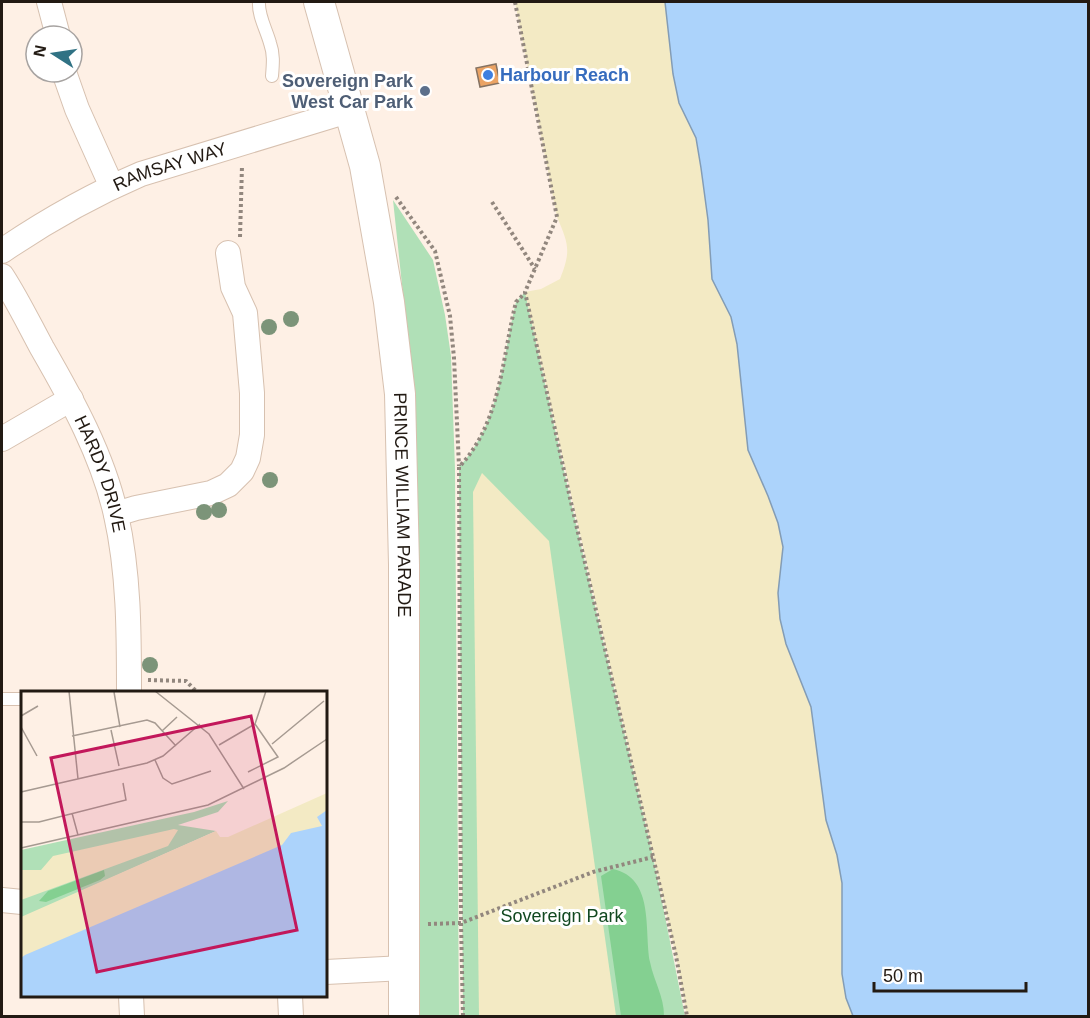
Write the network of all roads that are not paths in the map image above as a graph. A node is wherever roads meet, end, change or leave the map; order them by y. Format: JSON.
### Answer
{"nodes":[{"id":1,"x":49,"y":2,"type":"edge"},
{"id":2,"x":259,"y":2,"type":"edge"},
{"id":3,"x":319,"y":2,"type":"edge"},
{"id":4,"x":55,"y":24,"type":"edge"},
{"id":5,"x":272,"y":76,"type":"dead end"},
{"id":6,"x":68,"y":84,"type":"edge"},
{"id":7,"x":351,"y":110,"type":"junction"},
{"id":8,"x":112,"y":187,"type":"junction"},
{"id":9,"x":2,"y":251,"type":"edge"},
{"id":10,"x":228,"y":253,"type":"road end"},
{"id":11,"x":2,"y":276,"type":"edge"},
{"id":12,"x":71,"y":399,"type":"junction"},
{"id":13,"x":2,"y":439,"type":"edge"},
{"id":14,"x":116,"y":514,"type":"junction"},
{"id":15,"x":129,"y":687,"type":"edge"},
{"id":16,"x":2,"y":699,"type":"edge"},
{"id":17,"x":21,"y":699,"type":"edge"},
{"id":18,"x":2,"y":900,"type":"edge"},
{"id":19,"x":21,"y":902,"type":"edge"},
{"id":20,"x":404,"y":968,"type":"junction"},
{"id":21,"x":327,"y":972,"type":"edge"},
{"id":22,"x":131,"y":997,"type":"edge"},
{"id":23,"x":290,"y":997,"type":"edge"},
{"id":24,"x":132,"y":1017,"type":"edge"},
{"id":25,"x":291,"y":1017,"type":"edge"},
{"id":26,"x":404,"y":1017,"type":"edge"}],
"edges":[{"from":1,"to":4,"type":"street"},
{"from":2,"to":5,"type":"lane"},
{"from":3,"to":7,"type":"street","name":"PRINCE WILLIAM PARADE"},
{"from":6,"to":8,"type":"street"},
{"from":7,"to":8,"type":"street","name":"RAMSAY WAY"},
{"from":7,"to":20,"type":"street","name":"PRINCE WILLIAM PARADE"},
{"from":8,"to":9,"type":"street","name":"RAMSAY WAY"},
{"from":10,"to":14,"type":"street"},
{"from":11,"to":12,"type":"street","name":"HARDY DRIVE"},
{"from":12,"to":13,"type":"street"},
{"from":12,"to":14,"type":"street","name":"HARDY DRIVE"},
{"from":14,"to":15,"type":"street","name":"HARDY DRIVE"},
{"from":16,"to":17,"type":"lane"},
{"from":18,"to":19,"type":"street"},
{"from":20,"to":21,"type":"street"},
{"from":20,"to":26,"type":"street","name":"PRINCE WILLIAM PARADE"},
{"from":22,"to":24,"type":"street"},
{"from":23,"to":25,"type":"street"}]}
